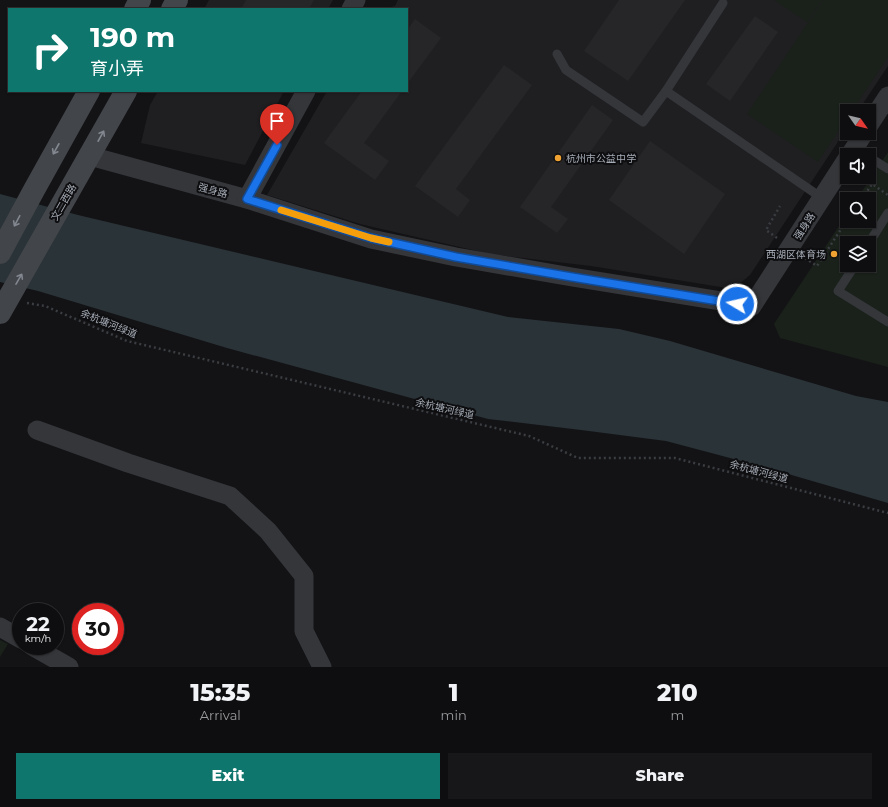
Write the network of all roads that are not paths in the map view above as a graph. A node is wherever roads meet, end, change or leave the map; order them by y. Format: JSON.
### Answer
{"nodes":[{"id":1,"x":723,"y":3,"type":"dead end"},
{"id":2,"x":557,"y":54,"type":"dead end"},
{"id":3,"x":666,"y":91,"type":"junction"},
{"id":4,"x":88,"y":92,"type":"edge"},
{"id":5,"x":125,"y":92,"type":"edge"},
{"id":6,"x":305,"y":92,"type":"edge"},
{"id":7,"x":888,"y":96,"type":"edge"},
{"id":8,"x":876,"y":114,"type":"edge"},
{"id":9,"x":90,"y":156,"type":"junction"},
{"id":10,"x":876,"y":162,"type":"edge"},
{"id":11,"x":888,"y":169,"type":"edge"},
{"id":12,"x":840,"y":174,"type":"edge"},
{"id":13,"x":822,"y":198,"type":"junction"},
{"id":14,"x":247,"y":199,"type":"junction"},
{"id":15,"x":888,"y":213,"type":"edge"},
{"id":16,"x":873,"y":236,"type":"edge"},
{"id":17,"x":0,"y":253,"type":"edge"},
{"id":18,"x":850,"y":272,"type":"edge"},
{"id":19,"x":0,"y":313,"type":"edge"},
{"id":20,"x":888,"y":322,"type":"edge"},
{"id":21,"x":37,"y":430,"type":"dead end"},
{"id":22,"x":0,"y":627,"type":"edge"},
{"id":23,"x":12,"y":634,"type":"edge"},
{"id":24,"x":48,"y":655,"type":"edge"},
{"id":25,"x":69,"y":667,"type":"edge"},
{"id":26,"x":322,"y":667,"type":"edge"}],
"edges":[{"from":1,"to":3,"type":"lane"},
{"from":2,"to":3,"type":"lane"},
{"from":3,"to":13,"type":"lane"},
{"from":4,"to":17,"type":"main road","one_way":true},
{"from":9,"to":5,"type":"main road","name":"文二西路","one_way":true},
{"from":6,"to":14,"type":"street"},
{"from":7,"to":8,"type":"street"},
{"from":9,"to":14,"type":"street","name":"强身路"},
{"from":19,"to":9,"type":"main road","name":"文二西路","one_way":true},
{"from":10,"to":11,"type":"lane"},
{"from":12,"to":13,"type":"street","name":"强身路"},
{"from":13,"to":14,"type":"street","name":"强身路"},
{"from":15,"to":16,"type":"lane"},
{"from":18,"to":20,"type":"lane"},
{"from":21,"to":26,"type":"street"},
{"from":22,"to":23,"type":"street"},
{"from":24,"to":25,"type":"street"}]}
